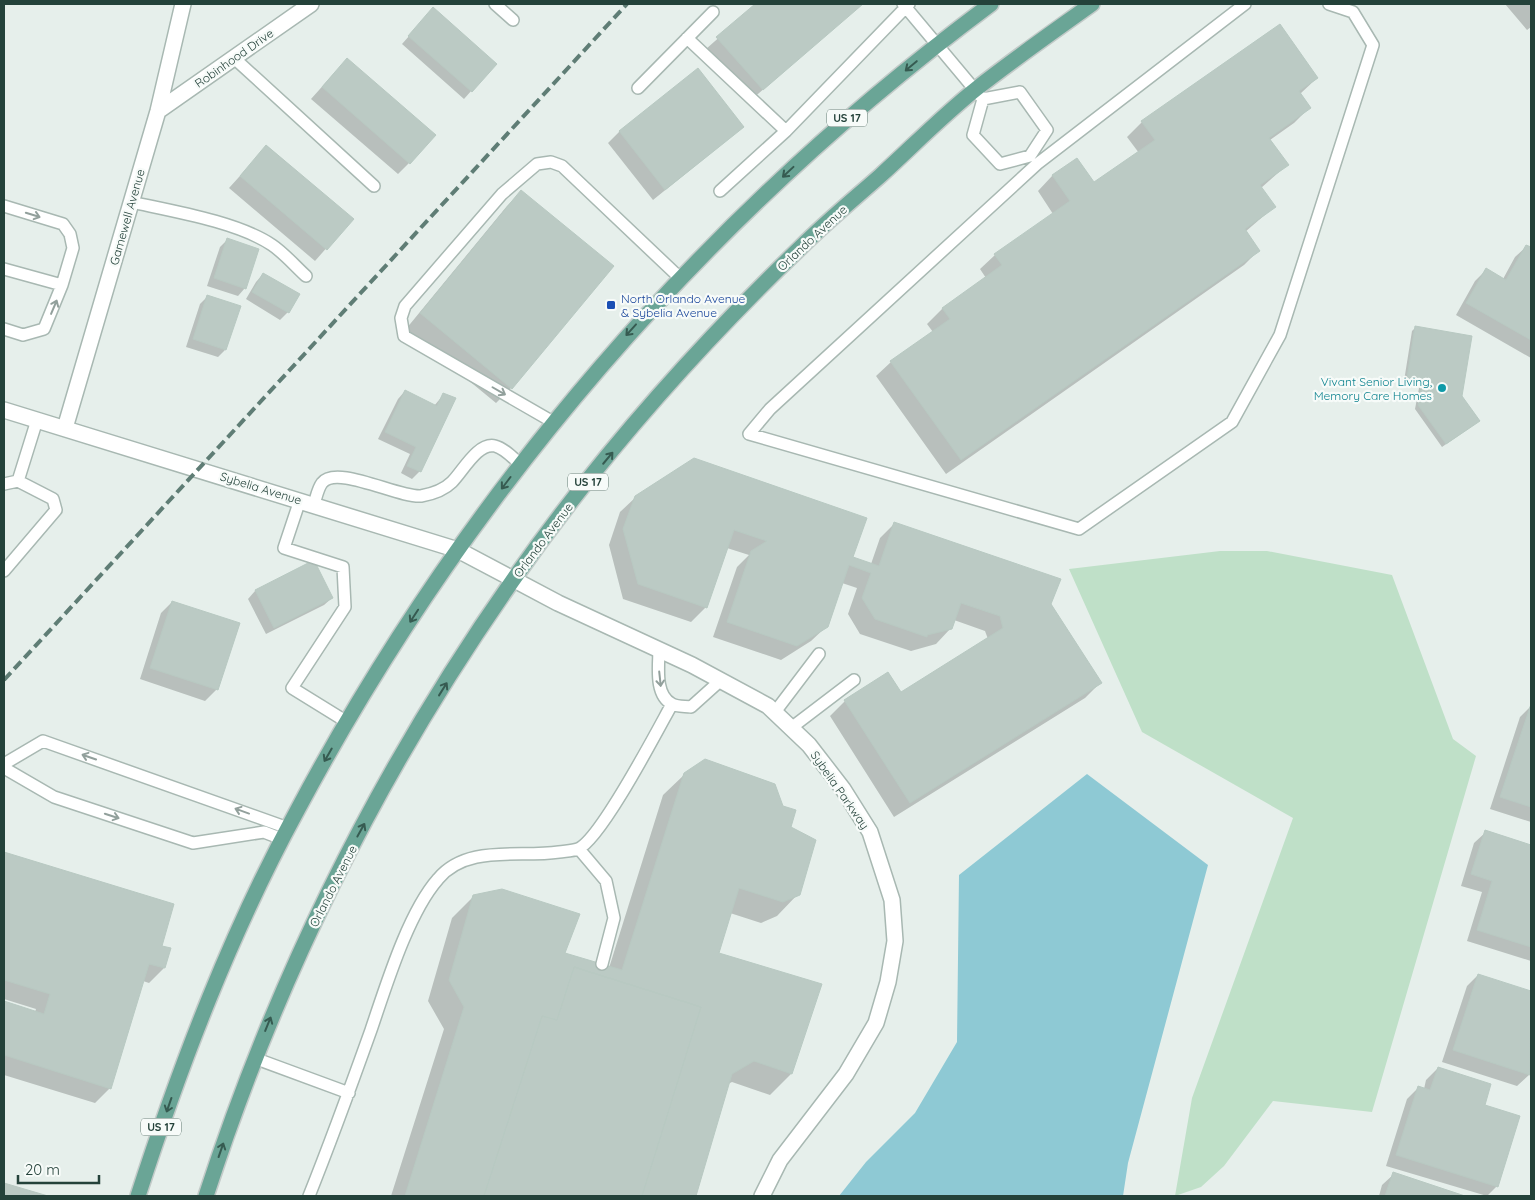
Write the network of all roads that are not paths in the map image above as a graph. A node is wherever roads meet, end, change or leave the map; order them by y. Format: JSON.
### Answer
{"nodes":[{"id":1,"x":183,"y":4,"type":"edge"},
{"id":2,"x":311,"y":4,"type":"edge"},
{"id":3,"x":495,"y":4,"type":"edge"},
{"id":4,"x":991,"y":4,"type":"edge"},
{"id":5,"x":1092,"y":4,"type":"edge"},
{"id":6,"x":1245,"y":4,"type":"edge"},
{"id":7,"x":1329,"y":4,"type":"edge"},
{"id":8,"x":906,"y":5,"type":"edge"},
{"id":9,"x":713,"y":12,"type":"dead end"},
{"id":10,"x":513,"y":20,"type":"dead end"},
{"id":11,"x":687,"y":38,"type":"junction"},
{"id":12,"x":938,"y":43,"type":"junction"},
{"id":13,"x":234,"y":58,"type":"junction"},
{"id":14,"x":638,"y":88,"type":"dead end"},
{"id":15,"x":979,"y":95,"type":"junction"},
{"id":16,"x":158,"y":111,"type":"junction"},
{"id":17,"x":786,"y":130,"type":"junction"},
{"id":18,"x":1034,"y":160,"type":"junction"},
{"id":19,"x":374,"y":186,"type":"dead end"},
{"id":20,"x":720,"y":191,"type":"dead end"},
{"id":21,"x":132,"y":202,"type":"junction"},
{"id":22,"x":4,"y":206,"type":"edge"},
{"id":23,"x":4,"y":268,"type":"edge"},
{"id":24,"x":306,"y":276,"type":"dead end"},
{"id":25,"x":680,"y":278,"type":"junction"},
{"id":26,"x":62,"y":285,"type":"junction"},
{"id":27,"x":4,"y":329,"type":"edge"},
{"id":28,"x":4,"y":410,"type":"edge"},
{"id":29,"x":37,"y":420,"type":"junction"},
{"id":30,"x":553,"y":422,"type":"junction"},
{"id":31,"x":65,"y":428,"type":"junction"},
{"id":32,"x":520,"y":464,"type":"junction"},
{"id":33,"x":18,"y":481,"type":"junction"},
{"id":34,"x":4,"y":484,"type":"edge"},
{"id":35,"x":307,"y":502,"type":"junction"},
{"id":36,"x":458,"y":550,"type":"junction"},
{"id":37,"x":4,"y":571,"type":"edge"},
{"id":38,"x":514,"y":579,"type":"junction"},
{"id":39,"x":658,"y":649,"type":"junction"},
{"id":40,"x":819,"y":654,"type":"dead end"},
{"id":41,"x":721,"y":680,"type":"junction"},
{"id":42,"x":854,"y":680,"type":"dead end"},
{"id":43,"x":672,"y":704,"type":"junction"},
{"id":44,"x":775,"y":712,"type":"junction"},
{"id":45,"x":347,"y":722,"type":"junction"},
{"id":46,"x":791,"y":728,"type":"junction"},
{"id":47,"x":4,"y":764,"type":"edge"},
{"id":48,"x":4,"y":768,"type":"edge"},
{"id":49,"x":285,"y":834,"type":"junction"},
{"id":50,"x":579,"y":849,"type":"junction"},
{"id":51,"x":602,"y":964,"type":"dead end"},
{"id":52,"x":254,"y":1058,"type":"junction"},
{"id":53,"x":349,"y":1093,"type":"junction"},
{"id":54,"x":138,"y":1196,"type":"edge"},
{"id":55,"x":206,"y":1196,"type":"edge"},
{"id":56,"x":309,"y":1196,"type":"edge"},
{"id":57,"x":762,"y":1196,"type":"edge"}],
"edges":[{"from":1,"to":16,"type":"street","name":"Gamewell Avenue"},
{"from":2,"to":13,"type":"street","name":"Robinhood Drive"},
{"from":3,"to":10,"type":"lane"},
{"from":4,"to":12,"type":"main road","number":"US 17"},
{"from":5,"to":15,"type":"main road","name":"Orlando Avenue","number":"US 17"},
{"from":6,"to":18,"type":"lane"},
{"from":7,"to":18,"type":"lane"},
{"from":8,"to":12,"type":"lane"},
{"from":8,"to":17,"type":"lane"},
{"from":9,"to":11,"type":"lane"},
{"from":11,"to":14,"type":"lane"},
{"from":11,"to":17,"type":"lane"},
{"from":12,"to":15,"type":"lane"},
{"from":12,"to":25,"type":"main road","number":"US 17","one_way":true},
{"from":13,"to":16,"type":"street","name":"Robinhood Drive"},
{"from":13,"to":19,"type":"lane"},
{"from":15,"to":18,"type":"lane"},
{"from":15,"to":18,"type":"lane"},
{"from":38,"to":15,"type":"main road","name":"Orlando Avenue","number":"US 17","one_way":true},
{"from":16,"to":21,"type":"street","name":"Gamewell Avenue"},
{"from":17,"to":20,"type":"lane"},
{"from":21,"to":24,"type":"lane"},
{"from":21,"to":31,"type":"street","name":"Gamewell Avenue"},
{"from":22,"to":26,"type":"lane","one_way":true},
{"from":23,"to":26,"type":"lane"},
{"from":25,"to":30,"type":"main road","number":"US 17","one_way":true},
{"from":25,"to":30,"type":"lane","one_way":true},
{"from":27,"to":26,"type":"lane","one_way":true},
{"from":28,"to":29,"type":"street","name":"Sybelia Avenue"},
{"from":29,"to":31,"type":"street","name":"Sybelia Avenue"},
{"from":29,"to":33,"type":"lane"},
{"from":30,"to":32,"type":"main road","number":"US 17"},
{"from":31,"to":35,"type":"street","name":"Sybelia Avenue"},
{"from":32,"to":35,"type":"lane"},
{"from":32,"to":36,"type":"main road","number":"US 17","one_way":true},
{"from":33,"to":34,"type":"lane"},
{"from":33,"to":37,"type":"lane"},
{"from":35,"to":36,"type":"street","name":"Sybelia Avenue"},
{"from":35,"to":45,"type":"lane"},
{"from":36,"to":38,"type":"street","name":"Sybelia Avenue"},
{"from":36,"to":45,"type":"main road","number":"US 17","one_way":true},
{"from":38,"to":39,"type":"street","name":"Sybelia Parkway"},
{"from":52,"to":38,"type":"main road","name":"Orlando Avenue","number":"US 17","one_way":true},
{"from":39,"to":41,"type":"street","name":"Sybelia Parkway"},
{"from":39,"to":43,"type":"lane","one_way":true},
{"from":40,"to":44,"type":"lane"},
{"from":41,"to":43,"type":"lane"},
{"from":41,"to":44,"type":"street","name":"Sybelia Parkway"},
{"from":42,"to":46,"type":"lane"},
{"from":43,"to":50,"type":"lane"},
{"from":44,"to":46,"type":"street","name":"Sybelia Parkway"},
{"from":45,"to":49,"type":"main road","number":"US 17","one_way":true},
{"from":46,"to":57,"type":"street","name":"Sybelia Parkway"},
{"from":49,"to":47,"type":"lane","one_way":true},
{"from":48,"to":49,"type":"lane","one_way":true},
{"from":49,"to":54,"type":"main road","number":"US 17","one_way":true},
{"from":50,"to":51,"type":"lane"},
{"from":50,"to":53,"type":"lane"},
{"from":52,"to":53,"type":"lane"},
{"from":55,"to":52,"type":"main road","name":"Orlando Avenue","number":"US 17","one_way":true},
{"from":53,"to":56,"type":"lane"}]}
